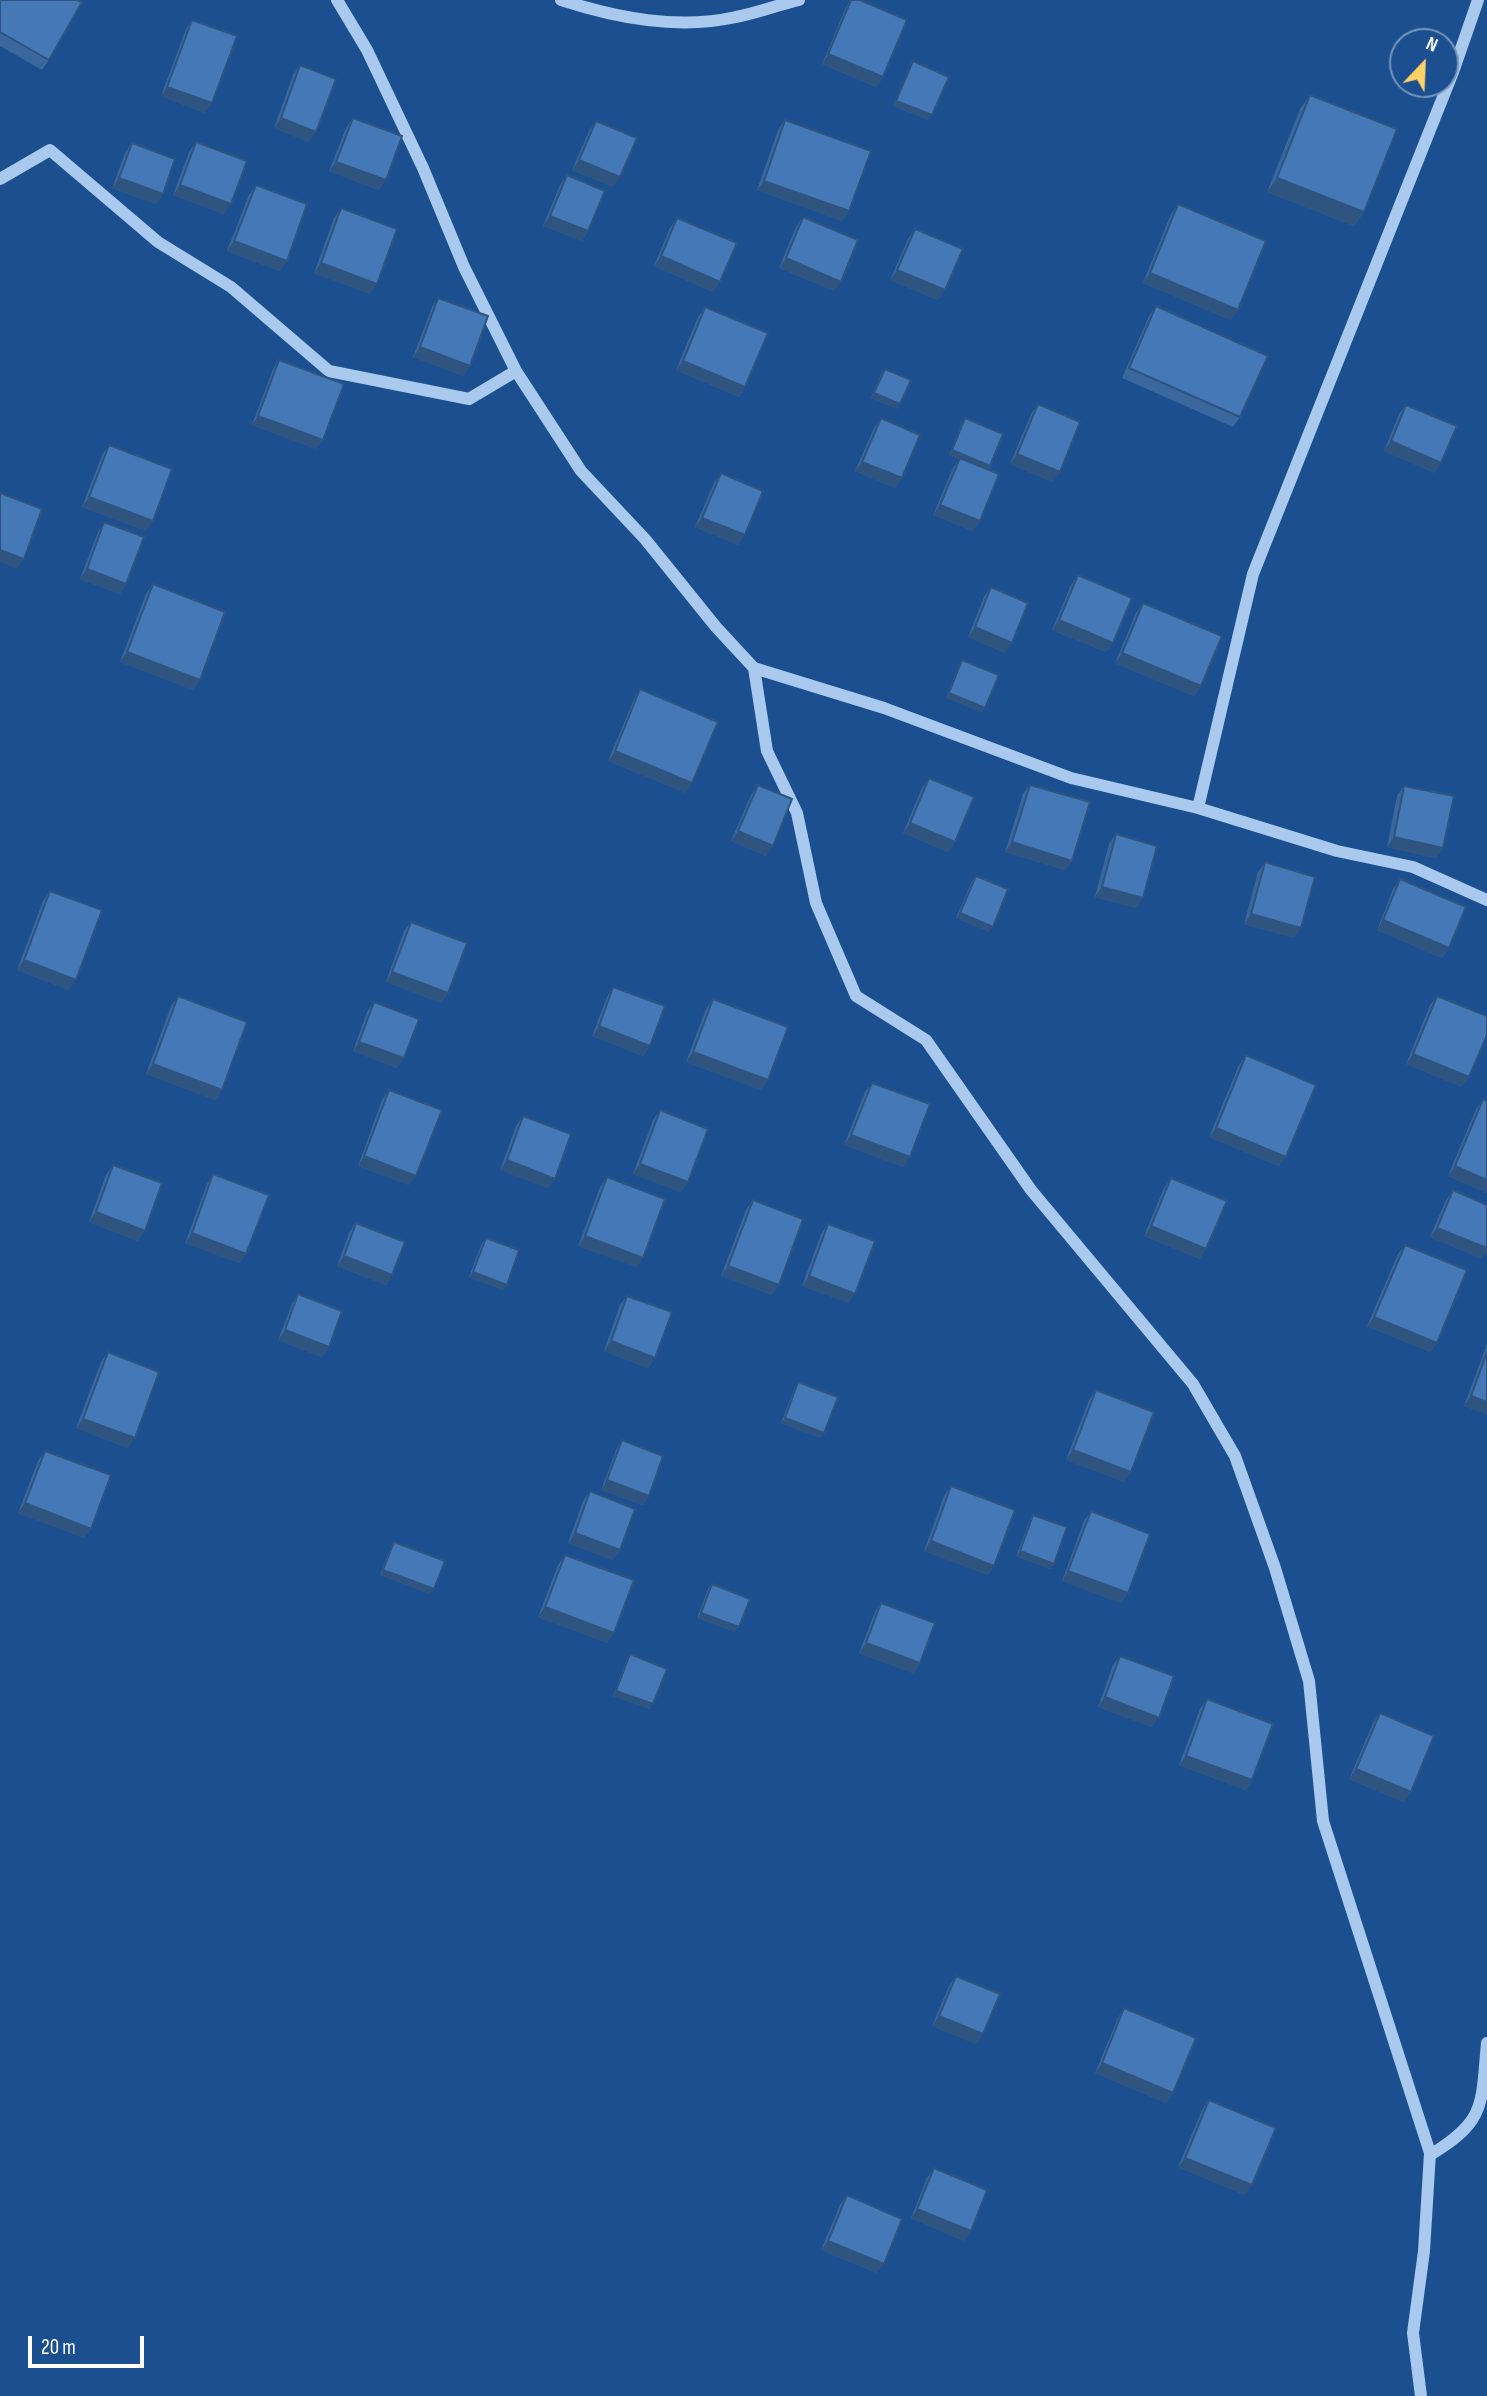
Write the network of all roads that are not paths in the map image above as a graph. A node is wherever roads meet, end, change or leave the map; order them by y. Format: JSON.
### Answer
{"nodes":[{"id":1,"x":337,"y":0,"type":"edge"},
{"id":2,"x":561,"y":0,"type":"edge"},
{"id":3,"x":799,"y":0,"type":"edge"},
{"id":4,"x":1478,"y":0,"type":"edge"},
{"id":5,"x":0,"y":179,"type":"edge"},
{"id":6,"x":516,"y":371,"type":"junction"},
{"id":7,"x":754,"y":668,"type":"junction"},
{"id":8,"x":1198,"y":808,"type":"junction"},
{"id":9,"x":1487,"y":900,"type":"edge"},
{"id":10,"x":1487,"y":2043,"type":"edge"},
{"id":11,"x":1430,"y":2155,"type":"junction"},
{"id":12,"x":1421,"y":2396,"type":"edge"}],
"edges":[{"from":1,"to":6,"type":"street"},
{"from":2,"to":3,"type":"street"},
{"from":4,"to":8,"type":"street"},
{"from":5,"to":6,"type":"street"},
{"from":6,"to":7,"type":"street"},
{"from":7,"to":8,"type":"street"},
{"from":7,"to":11,"type":"street"},
{"from":8,"to":9,"type":"street"},
{"from":10,"to":11,"type":"street"},
{"from":11,"to":12,"type":"street"}]}
